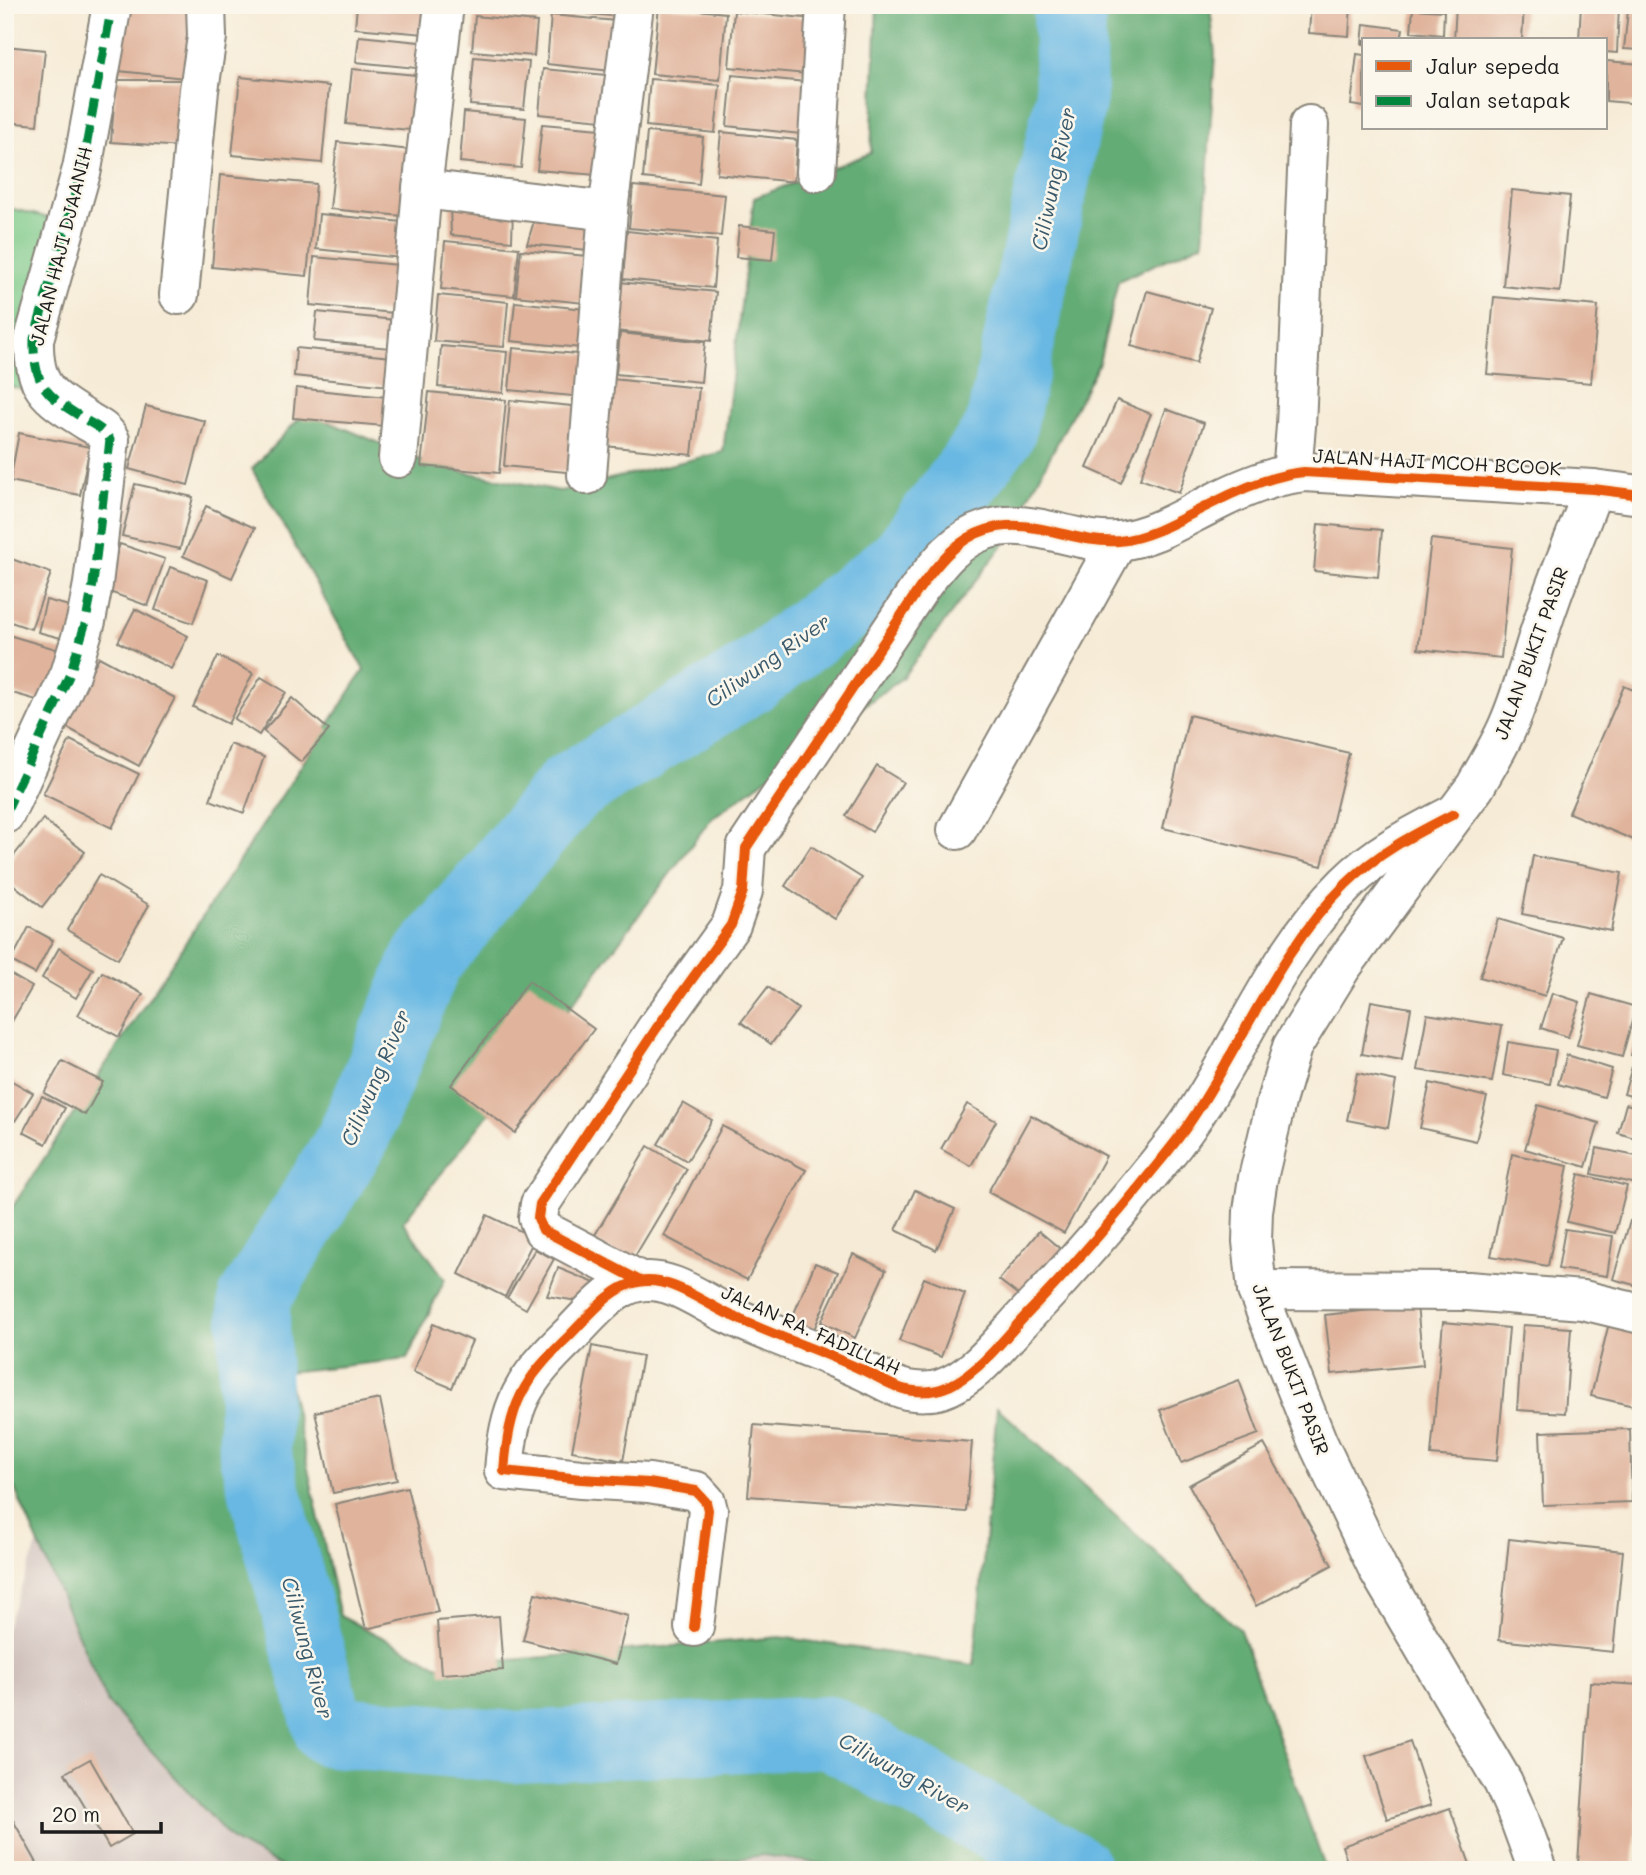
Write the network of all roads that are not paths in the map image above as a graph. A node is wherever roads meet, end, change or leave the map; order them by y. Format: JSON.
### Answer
{"nodes":[{"id":1,"x":112,"y":5,"type":"edge"},
{"id":2,"x":206,"y":5,"type":"edge"},
{"id":3,"x":444,"y":5,"type":"edge"},
{"id":4,"x":634,"y":5,"type":"edge"},
{"id":5,"x":826,"y":5,"type":"edge"},
{"id":6,"x":1309,"y":125,"type":"dead end"},
{"id":7,"x":816,"y":172,"type":"dead end"},
{"id":8,"x":422,"y":190,"type":"junction"},
{"id":9,"x":608,"y":211,"type":"junction"},
{"id":10,"x":179,"y":295,"type":"dead end"},
{"id":11,"x":398,"y":458,"type":"dead end"},
{"id":12,"x":1292,"y":473,"type":"junction"},
{"id":13,"x":587,"y":475,"type":"dead end"},
{"id":14,"x":1593,"y":489,"type":"junction"},
{"id":15,"x":1641,"y":495,"type":"edge"},
{"id":16,"x":1118,"y":541,"type":"junction"},
{"id":17,"x":5,"y":814,"type":"edge"},
{"id":18,"x":1454,"y":814,"type":"junction"},
{"id":19,"x":957,"y":831,"type":"dead end"},
{"id":20,"x":640,"y":1281,"type":"junction"},
{"id":21,"x":1257,"y":1290,"type":"junction"},
{"id":22,"x":1641,"y":1314,"type":"edge"},
{"id":23,"x":694,"y":1627,"type":"dead end"},
{"id":24,"x":1538,"y":1870,"type":"edge"}],
"edges":[{"from":1,"to":17,"type":"street","name":"JALAN HAJI DJAANIH"},
{"from":2,"to":10,"type":"street"},
{"from":3,"to":8,"type":"street"},
{"from":4,"to":9,"type":"street"},
{"from":5,"to":7,"type":"street"},
{"from":6,"to":12,"type":"street"},
{"from":8,"to":9,"type":"street"},
{"from":8,"to":11,"type":"street"},
{"from":9,"to":13,"type":"street"},
{"from":12,"to":14,"type":"street","name":"JALAN HAJI MCOH BCOOK"},
{"from":12,"to":16,"type":"street","name":"JALAN HAJI MCOH BCOOK"},
{"from":14,"to":15,"type":"street"},
{"from":14,"to":18,"type":"street","name":"JALAN BUKIT PASIR"},
{"from":16,"to":19,"type":"street"},
{"from":16,"to":20,"type":"street","name":"JALAN HAJI MCOH BCOOK"},
{"from":18,"to":20,"type":"street","name":"JALAN RA. FADILLAH"},
{"from":18,"to":21,"type":"street","name":"JALAN BUKIT PASIR"},
{"from":20,"to":23,"type":"street"},
{"from":21,"to":22,"type":"street"},
{"from":21,"to":24,"type":"street","name":"JALAN BUKIT PASIR"}]}
